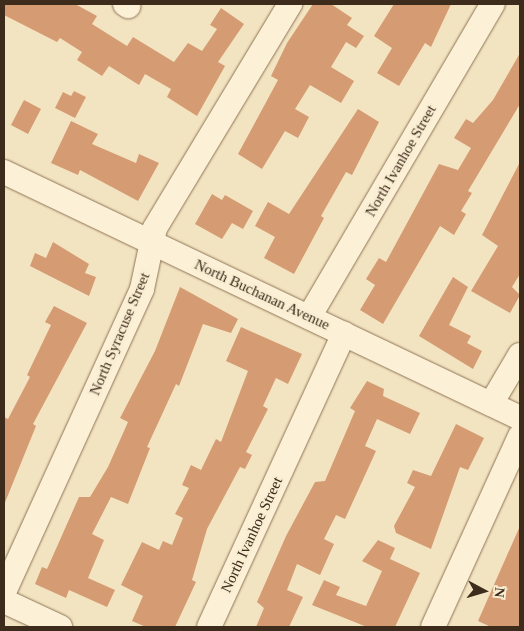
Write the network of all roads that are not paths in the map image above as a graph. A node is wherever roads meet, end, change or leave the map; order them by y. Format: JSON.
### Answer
{"nodes":[{"id":1,"x":290,"y":4,"type":"edge"},
{"id":2,"x":493,"y":4,"type":"edge"},
{"id":3,"x":4,"y":172,"type":"edge"},
{"id":4,"x":152,"y":243,"type":"junction"},
{"id":5,"x":309,"y":317,"type":"junction"},
{"id":6,"x":344,"y":334,"type":"junction"},
{"id":7,"x":520,"y":356,"type":"edge"},
{"id":8,"x":491,"y":404,"type":"junction"},
{"id":9,"x":520,"y":418,"type":"edge"},
{"id":10,"x":520,"y":436,"type":"edge"},
{"id":11,"x":4,"y":592,"type":"edge"},
{"id":12,"x":4,"y":601,"type":"edge"},
{"id":13,"x":60,"y":627,"type":"edge"},
{"id":14,"x":210,"y":627,"type":"edge"},
{"id":15,"x":433,"y":627,"type":"edge"}],
"edges":[{"from":1,"to":4,"type":"street","name":"North Syracuse Street"},
{"from":2,"to":5,"type":"street","name":"North Ivanhoe Street"},
{"from":3,"to":4,"type":"street","name":"North Buchanan Avenue"},
{"from":4,"to":5,"type":"street","name":"North Buchanan Avenue"},
{"from":4,"to":11,"type":"street","name":"North Syracuse Street"},
{"from":5,"to":6,"type":"street","name":"North Buchanan Avenue"},
{"from":6,"to":8,"type":"street","name":"North Buchanan Avenue"},
{"from":6,"to":14,"type":"street","name":"North Ivanhoe Street"},
{"from":7,"to":8,"type":"street"},
{"from":8,"to":9,"type":"street","name":"North Buchanan Avenue"},
{"from":10,"to":15,"type":"street"},
{"from":12,"to":13,"type":"street"}]}
